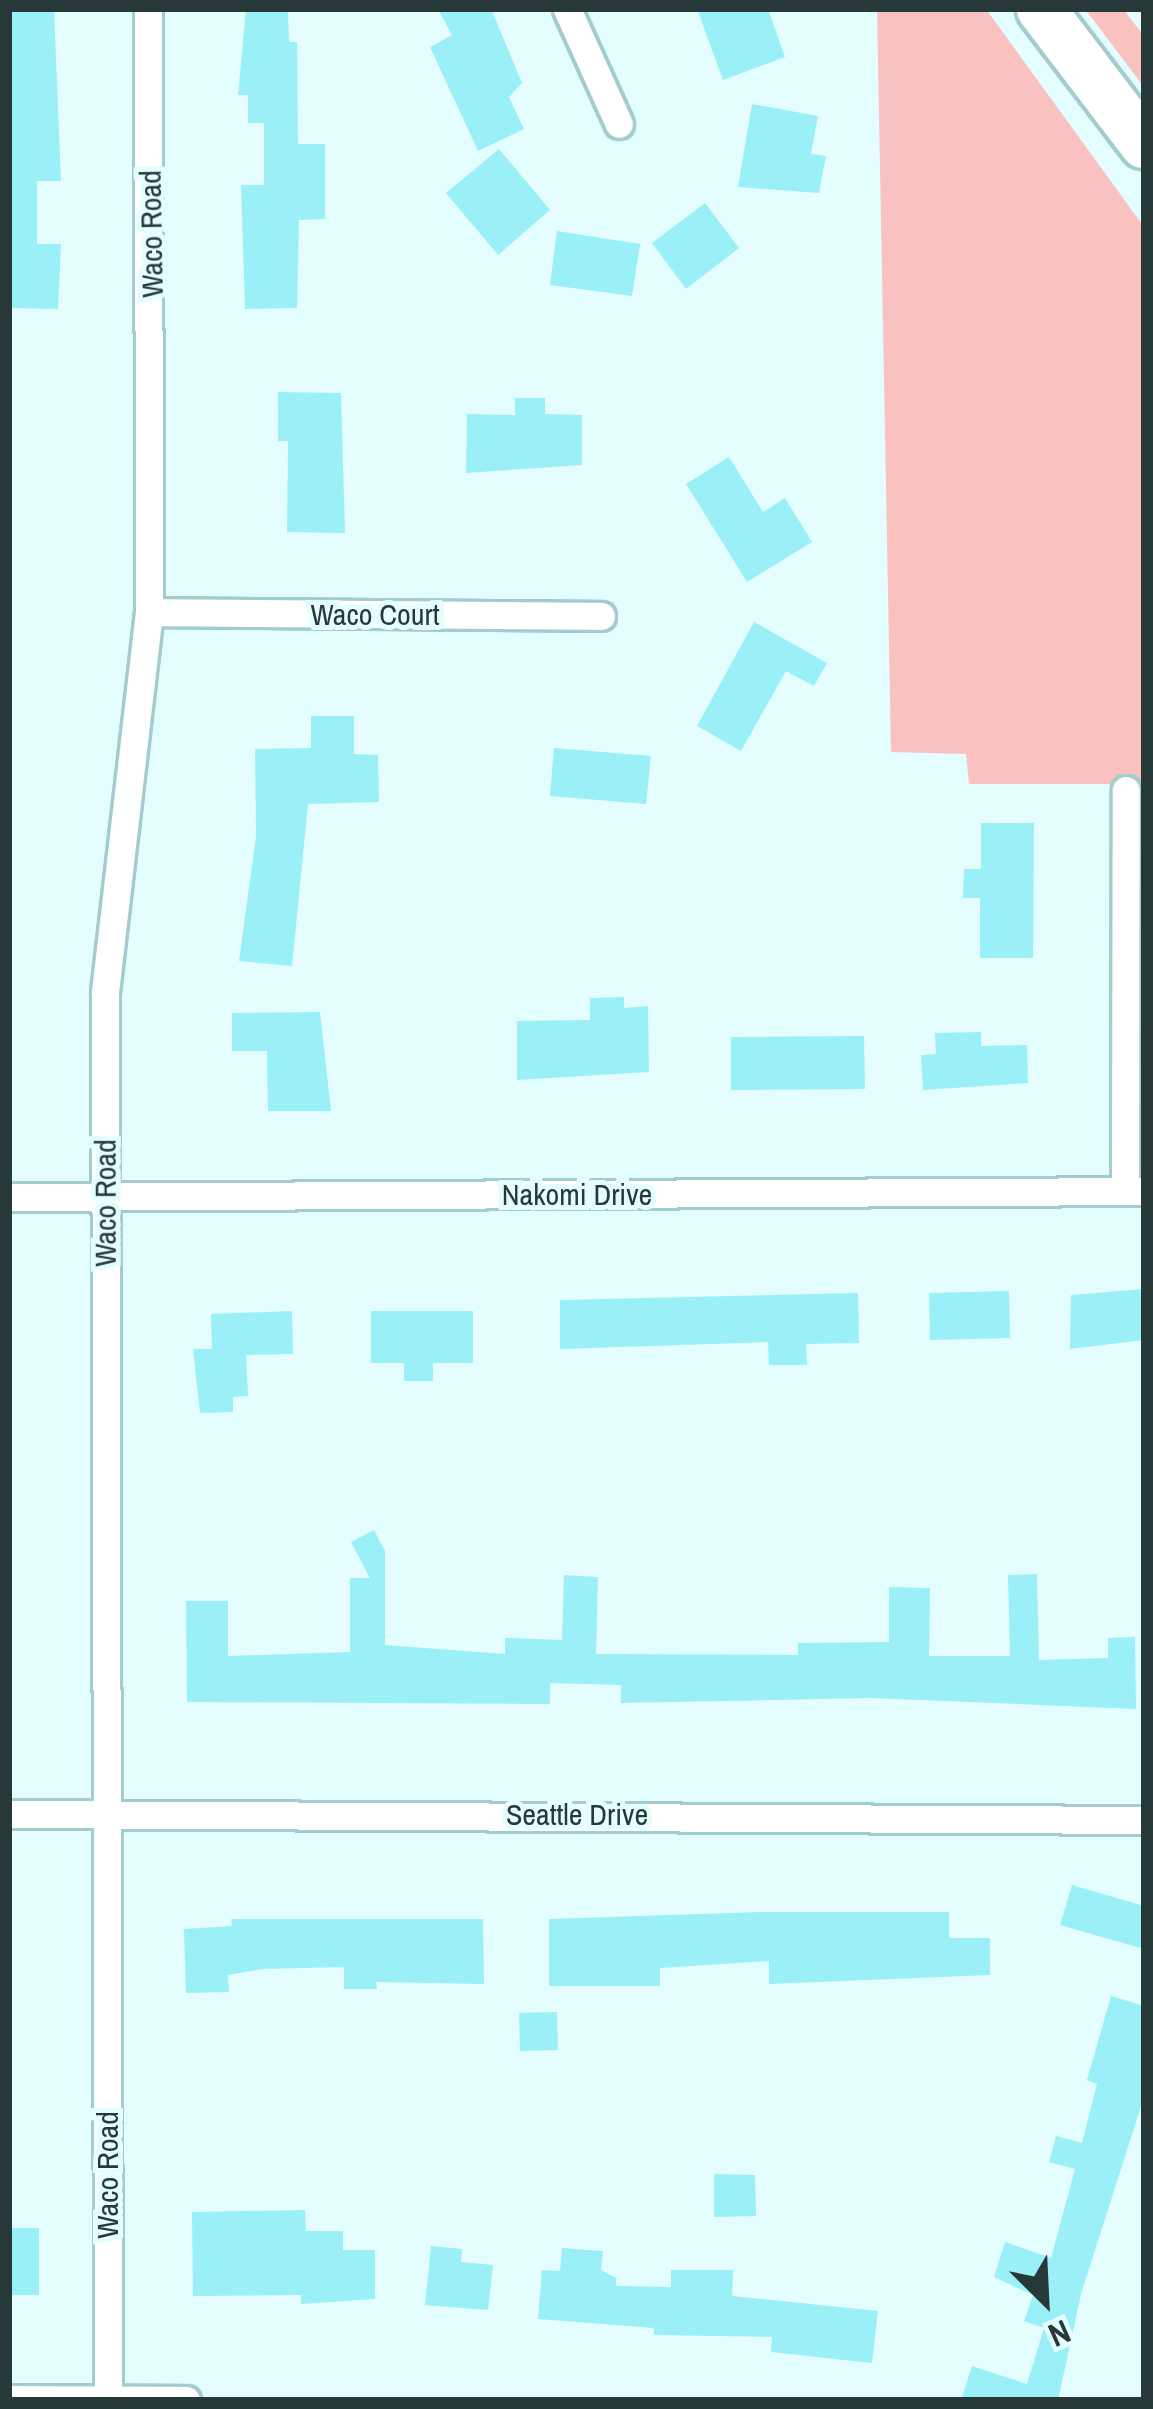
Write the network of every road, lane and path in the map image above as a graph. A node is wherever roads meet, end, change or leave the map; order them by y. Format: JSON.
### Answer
{"nodes":[{"id":1,"x":148,"y":9,"type":"edge"},
{"id":2,"x":567,"y":9,"type":"edge"},
{"id":3,"x":1041,"y":9,"type":"edge"},
{"id":4,"x":619,"y":124,"type":"dead end"},
{"id":5,"x":1144,"y":144,"type":"edge"},
{"id":6,"x":149,"y":612,"type":"junction"},
{"id":7,"x":601,"y":616,"type":"dead end"},
{"id":8,"x":1126,"y":790,"type":"dead end"},
{"id":9,"x":1134,"y":1191,"type":"edge"},
{"id":10,"x":106,"y":1196,"type":"junction"},
{"id":11,"x":9,"y":1197,"type":"edge"},
{"id":12,"x":9,"y":1814,"type":"edge"},
{"id":13,"x":105,"y":1814,"type":"junction"},
{"id":14,"x":1144,"y":1820,"type":"edge"},
{"id":15,"x":9,"y":2399,"type":"edge"},
{"id":16,"x":108,"y":2399,"type":"edge"},
{"id":17,"x":186,"y":2400,"type":"edge"}],
"edges":[{"from":1,"to":6,"type":"street","name":"Waco Road"},
{"from":2,"to":4,"type":"street"},
{"from":3,"to":5,"type":"highway"},
{"from":6,"to":7,"type":"street","name":"Waco Court"},
{"from":6,"to":10,"type":"street","name":"Waco Road"},
{"from":8,"to":9,"type":"street"},
{"from":9,"to":10,"type":"street","name":"Nakomi Drive"},
{"from":10,"to":11,"type":"street","name":"Nakomi Drive"},
{"from":10,"to":13,"type":"street","name":"Waco Road"},
{"from":12,"to":13,"type":"street","name":"Seattle Drive"},
{"from":13,"to":14,"type":"street","name":"Seattle Drive"},
{"from":13,"to":16,"type":"street","name":"Waco Road"},
{"from":15,"to":16,"type":"street"},
{"from":16,"to":17,"type":"street"}]}
